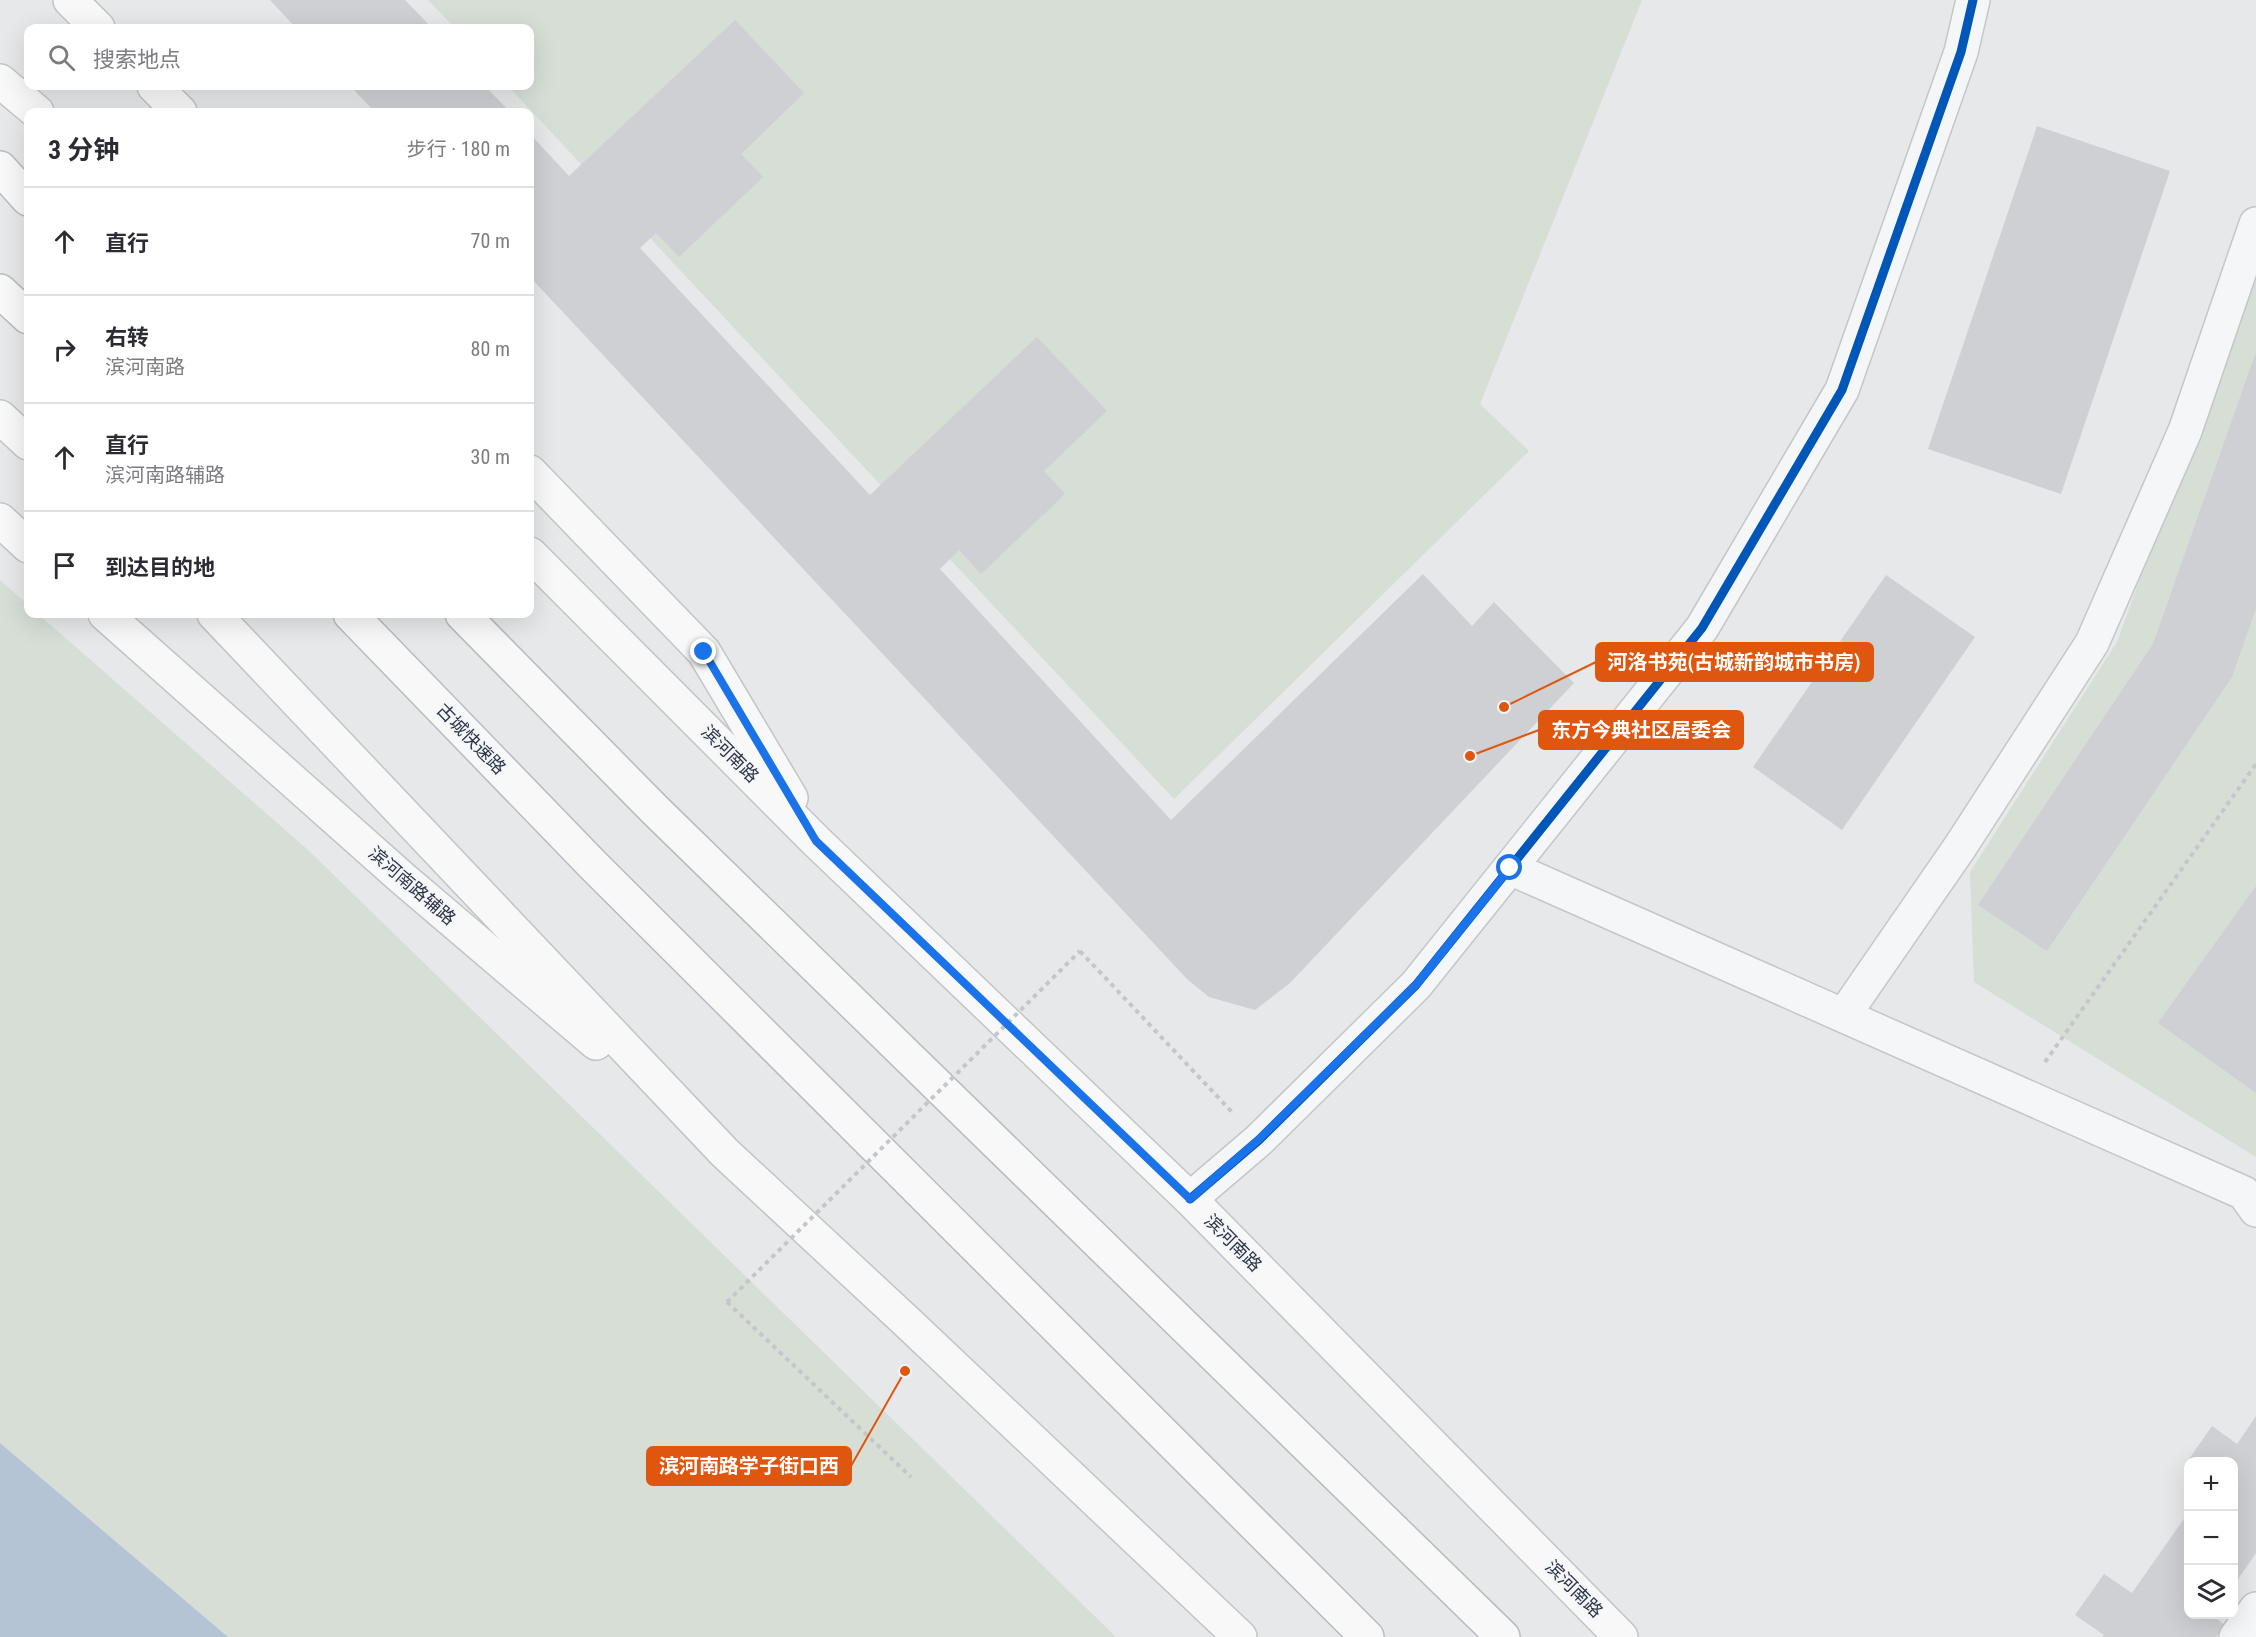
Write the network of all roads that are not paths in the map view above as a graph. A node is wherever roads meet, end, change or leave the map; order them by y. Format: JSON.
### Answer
{"nodes":[{"id":1,"x":70,"y":0,"type":"edge"},
{"id":2,"x":1972,"y":0,"type":"edge"},
{"id":3,"x":94,"y":24,"type":"edge"},
{"id":4,"x":0,"y":81,"type":"edge"},
{"id":5,"x":158,"y":90,"type":"edge"},
{"id":6,"x":32,"y":108,"type":"edge"},
{"id":7,"x":176,"y":108,"type":"edge"},
{"id":8,"x":0,"y":168,"type":"edge"},
{"id":9,"x":24,"y":195,"type":"edge"},
{"id":10,"x":2256,"y":224,"type":"edge"},
{"id":11,"x":0,"y":291,"type":"edge"},
{"id":12,"x":24,"y":312,"type":"edge"},
{"id":13,"x":0,"y":417,"type":"edge"},
{"id":14,"x":24,"y":439,"type":"edge"},
{"id":15,"x":534,"y":476,"type":"edge"},
{"id":16,"x":0,"y":520,"type":"edge"},
{"id":17,"x":24,"y":542,"type":"edge"},
{"id":18,"x":534,"y":558,"type":"edge"},
{"id":19,"x":110,"y":618,"type":"edge"},
{"id":20,"x":218,"y":618,"type":"edge"},
{"id":21,"x":354,"y":618,"type":"edge"},
{"id":22,"x":466,"y":618,"type":"edge"},
{"id":23,"x":816,"y":841,"type":"junction"},
{"id":24,"x":1510,"y":868,"type":"junction"},
{"id":25,"x":1844,"y":1015,"type":"junction"},
{"id":26,"x":725,"y":1153,"type":"junction"},
{"id":27,"x":1190,"y":1199,"type":"junction"},
{"id":28,"x":2256,"y":1210,"type":"edge"},
{"id":29,"x":2256,"y":1609,"type":"edge"},
{"id":30,"x":1239,"y":1637,"type":"edge"},
{"id":31,"x":1367,"y":1637,"type":"edge"},
{"id":32,"x":1503,"y":1637,"type":"edge"},
{"id":33,"x":1621,"y":1637,"type":"edge"},
{"id":34,"x":2236,"y":1637,"type":"edge"}],
"edges":[{"from":1,"to":3,"type":"main road"},
{"from":2,"to":24,"type":"street"},
{"from":4,"to":6,"type":"main road"},
{"from":5,"to":7,"type":"main road"},
{"from":8,"to":9,"type":"main road"},
{"from":10,"to":25,"type":"street"},
{"from":11,"to":12,"type":"main road"},
{"from":13,"to":14,"type":"main road"},
{"from":15,"to":23,"type":"main road"},
{"from":16,"to":17,"type":"main road"},
{"from":18,"to":23,"type":"main road","name":"滨河南路"},
{"from":19,"to":26,"type":"main road","name":"滨河南路辅路"},
{"from":20,"to":26,"type":"main road"},
{"from":21,"to":31,"type":"main road","name":"古城快速路"},
{"from":22,"to":32,"type":"main road"},
{"from":23,"to":27,"type":"main road","name":"滨河南路"},
{"from":24,"to":25,"type":"street"},
{"from":24,"to":27,"type":"street"},
{"from":25,"to":28,"type":"street"},
{"from":26,"to":30,"type":"main road"},
{"from":27,"to":33,"type":"main road","name":"滨河南路"},
{"from":29,"to":34,"type":"street"}]}
